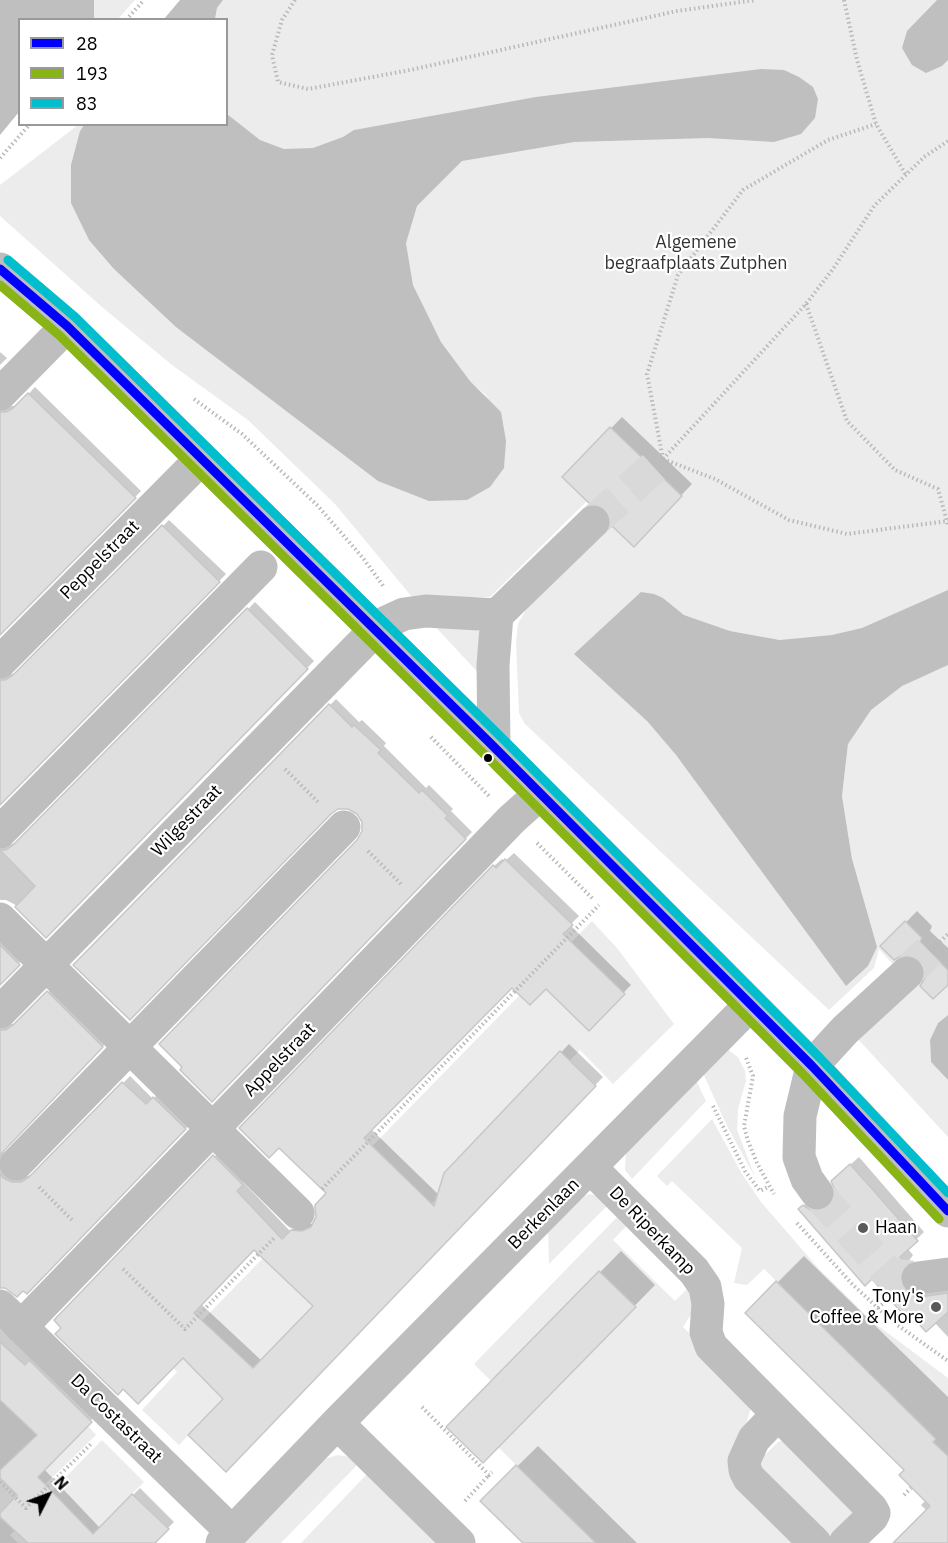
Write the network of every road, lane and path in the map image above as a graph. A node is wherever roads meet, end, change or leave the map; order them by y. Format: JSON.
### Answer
{"nodes":[{"id":1,"x":144,"y":0,"type":"edge"},
{"id":2,"x":295,"y":0,"type":"edge"},
{"id":3,"x":755,"y":0,"type":"edge"},
{"id":4,"x":844,"y":0,"type":"edge"},
{"id":5,"x":128,"y":18,"type":"edge"},
{"id":6,"x":876,"y":124,"type":"junction"},
{"id":7,"x":28,"y":126,"type":"edge"},
{"id":8,"x":948,"y":141,"type":"edge"},
{"id":9,"x":0,"y":158,"type":"edge"},
{"id":10,"x":906,"y":175,"type":"junction"},
{"id":11,"x":0,"y":268,"type":"edge"},
{"id":12,"x":807,"y":304,"type":"junction"},
{"id":13,"x":66,"y":326,"type":"junction"},
{"id":14,"x":0,"y":394,"type":"edge"},
{"id":15,"x":201,"y":459,"type":"junction"},
{"id":16,"x":663,"y":459,"type":"junction"},
{"id":17,"x":593,"y":522,"type":"tunnel mouth"},
{"id":18,"x":948,"y":523,"type":"edge"},
{"id":19,"x":261,"y":567,"type":"dead end"},
{"id":20,"x":497,"y":615,"type":"junction"},
{"id":21,"x":375,"y":629,"type":"junction"},
{"id":22,"x":0,"y":662,"type":"edge"},
{"id":23,"x":494,"y":747,"type":"junction"},
{"id":24,"x":540,"y":794,"type":"junction"},
{"id":25,"x":344,"y":827,"type":"dead end"},
{"id":26,"x":0,"y":832,"type":"edge"},
{"id":27,"x":599,"y":905,"type":"dead end"},
{"id":28,"x":0,"y":919,"type":"edge"},
{"id":29,"x":948,"y":934,"type":"edge"},
{"id":30,"x":918,"y":962,"type":"joint"},
{"id":31,"x":46,"y":965,"type":"junction"},
{"id":32,"x":750,"y":1005,"type":"junction"},
{"id":33,"x":0,"y":1012,"type":"edge"},
{"id":34,"x":725,"y":1030,"type":"junction"},
{"id":35,"x":130,"y":1047,"type":"junction"},
{"id":36,"x":812,"y":1065,"type":"junction"},
{"id":37,"x":713,"y":1106,"type":"dead end"},
{"id":38,"x":213,"y":1129,"type":"junction"},
{"id":39,"x":16,"y":1164,"type":"joint"},
{"id":40,"x":590,"y":1167,"type":"junction"},
{"id":41,"x":768,"y":1186,"type":"junction"},
{"id":42,"x":817,"y":1193,"type":"tunnel mouth"},
{"id":43,"x":779,"y":1202,"type":"dead end"},
{"id":44,"x":948,"y":1211,"type":"edge"},
{"id":45,"x":298,"y":1214,"type":"junction"},
{"id":46,"x":791,"y":1216,"type":"dead end"},
{"id":47,"x":99,"y":1246,"type":"junction"},
{"id":48,"x":919,"y":1282,"type":"edge"},
{"id":49,"x":878,"y":1308,"type":"junction"},
{"id":50,"x":10,"y":1317,"type":"edge"},
{"id":51,"x":948,"y":1361,"type":"edge"},
{"id":52,"x":422,"y":1407,"type":"dead end"},
{"id":53,"x":777,"y":1414,"type":"junction"},
{"id":54,"x":116,"y":1419,"type":"junction"},
{"id":55,"x":337,"y":1423,"type":"junction"},
{"id":56,"x":0,"y":1482,"type":"edge"},
{"id":57,"x":463,"y":1503,"type":"dead end"},
{"id":58,"x":227,"y":1538,"type":"edge"},
{"id":59,"x":459,"y":1543,"type":"edge"},
{"id":60,"x":815,"y":1543,"type":"edge"},
{"id":61,"x":845,"y":1543,"type":"edge"}],
"edges":[{"from":1,"to":5,"type":"path"},
{"from":2,"to":3,"type":"path"},
{"from":4,"to":6,"type":"path"},
{"from":6,"to":10,"type":"path"},
{"from":6,"to":16,"type":"path"},
{"from":7,"to":9,"type":"path"},
{"from":8,"to":10,"type":"path"},
{"from":10,"to":12,"type":"path"},
{"from":11,"to":13,"type":"street"},
{"from":12,"to":16,"type":"path"},
{"from":12,"to":18,"type":"path"},
{"from":13,"to":14,"type":"street"},
{"from":13,"to":15,"type":"street"},
{"from":15,"to":21,"type":"street"},
{"from":15,"to":22,"type":"street","name":"Peppelstraat"},
{"from":16,"to":18,"type":"path"},
{"from":17,"to":20,"type":"street"},
{"from":19,"to":26,"type":"street"},
{"from":20,"to":21,"type":"street","name":"Wilgestraat"},
{"from":20,"to":23,"type":"street"},
{"from":21,"to":23,"type":"street"},
{"from":21,"to":31,"type":"street","name":"Wilgestraat"},
{"from":23,"to":24,"type":"street"},
{"from":24,"to":32,"type":"street"},
{"from":24,"to":38,"type":"street","name":"Appelstraat"},
{"from":25,"to":35,"type":"street"},
{"from":27,"to":45,"type":"path"},
{"from":28,"to":31,"type":"street"},
{"from":29,"to":30,"type":"path"},
{"from":30,"to":36,"type":"street"},
{"from":31,"to":33,"type":"street","name":"Wilgestraat"},
{"from":31,"to":35,"type":"street"},
{"from":32,"to":34,"type":"street","name":"Berkenlaan"},
{"from":32,"to":36,"type":"street"},
{"from":34,"to":40,"type":"street","name":"Berkenlaan"},
{"from":34,"to":41,"type":"path"},
{"from":35,"to":38,"type":"street"},
{"from":35,"to":39,"type":"street"},
{"from":36,"to":42,"type":"street"},
{"from":36,"to":44,"type":"street"},
{"from":37,"to":41,"type":"path"},
{"from":38,"to":45,"type":"street"},
{"from":38,"to":47,"type":"street","name":"Appelstraat"},
{"from":39,"to":47,"type":"path"},
{"from":40,"to":53,"type":"street","name":"De Riperkamp"},
{"from":40,"to":55,"type":"street","name":"Berkenlaan"},
{"from":41,"to":43,"type":"path"},
{"from":45,"to":47,"type":"path"},
{"from":46,"to":49,"type":"path"},
{"from":47,"to":50,"type":"street","name":"Appelstraat"},
{"from":48,"to":49,"type":"path"},
{"from":49,"to":51,"type":"path"},
{"from":50,"to":54,"type":"street","name":"Da Costastraat"},
{"from":52,"to":57,"type":"path"},
{"from":53,"to":60,"type":"street"},
{"from":53,"to":61,"type":"street","name":"De Riperkamp"},
{"from":54,"to":56,"type":"path"},
{"from":54,"to":58,"type":"street","name":"Da Costastraat"},
{"from":55,"to":58,"type":"street","name":"Berkenlaan"},
{"from":55,"to":59,"type":"street"}]}
